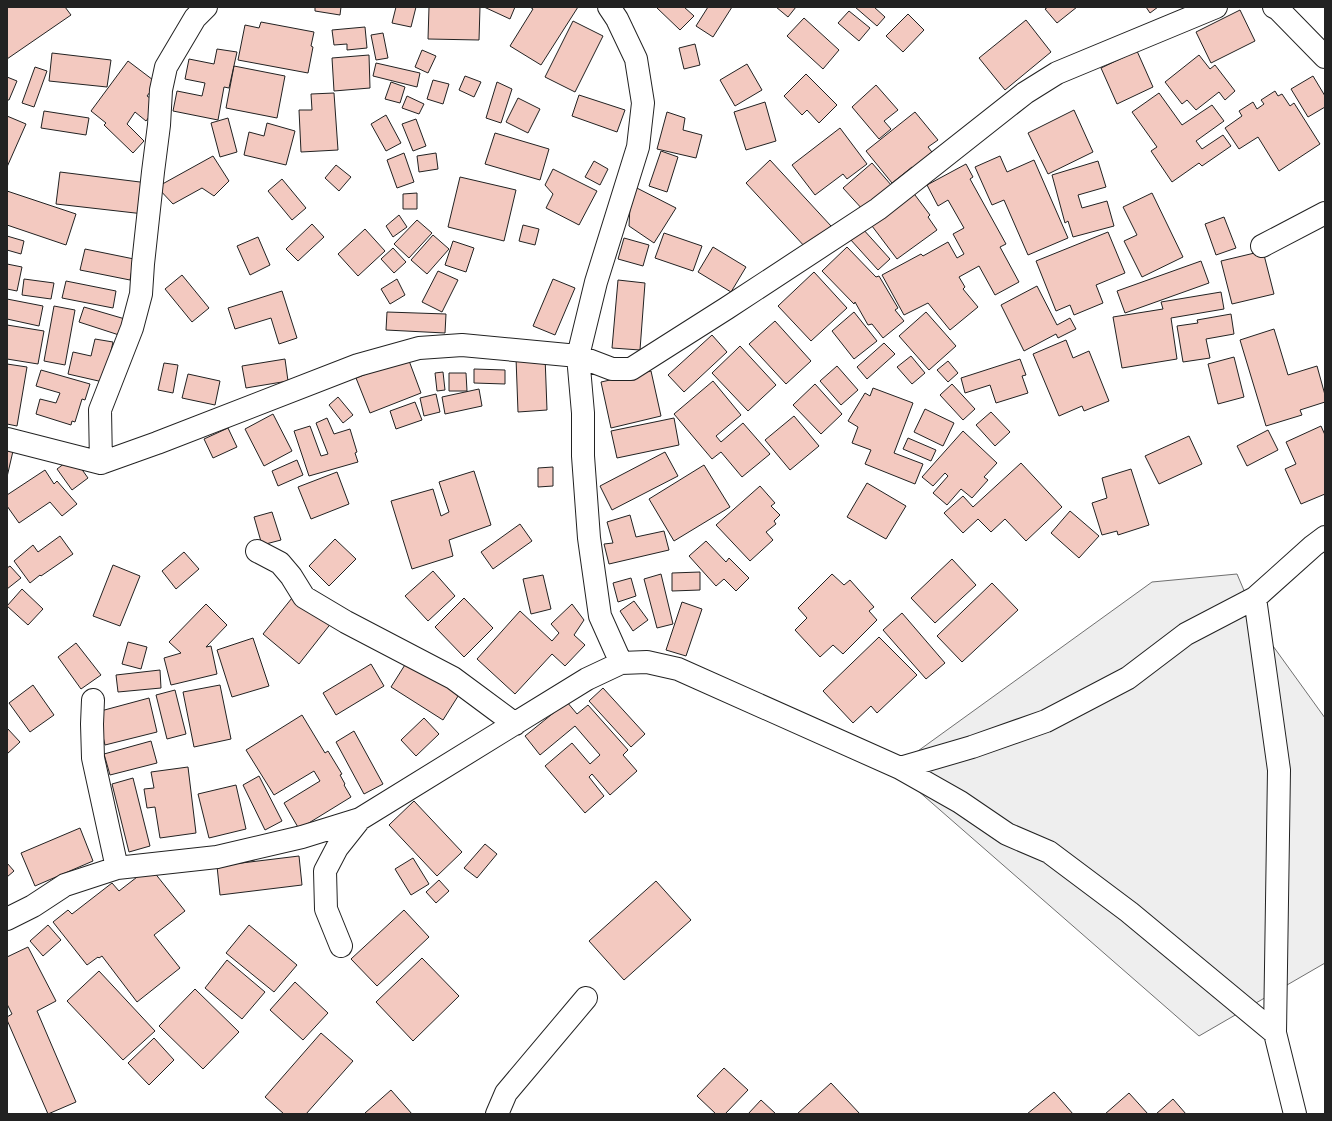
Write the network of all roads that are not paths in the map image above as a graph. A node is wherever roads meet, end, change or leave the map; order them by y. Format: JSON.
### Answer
{"nodes":[{"id":1,"x":206,"y":7,"type":"edge"},
{"id":2,"x":609,"y":7,"type":"edge"},
{"id":3,"x":1216,"y":7,"type":"edge"},
{"id":4,"x":1274,"y":7,"type":"edge"},
{"id":5,"x":1325,"y":57,"type":"edge"},
{"id":6,"x":1325,"y":213,"type":"edge"},
{"id":7,"x":1262,"y":246,"type":"dead end"},
{"id":8,"x":578,"y":356,"type":"junction"},
{"id":9,"x":7,"y":438,"type":"edge"},
{"id":10,"x":101,"y":463,"type":"junction"},
{"id":11,"x":1325,"y":537,"type":"edge"},
{"id":12,"x":257,"y":551,"type":"dead end"},
{"id":13,"x":1255,"y":598,"type":"junction"},
{"id":14,"x":621,"y":663,"type":"junction"},
{"id":15,"x":93,"y":700,"type":"dead end"},
{"id":16,"x":515,"y":724,"type":"junction"},
{"id":17,"x":900,"y":768,"type":"junction"},
{"id":18,"x":360,"y":819,"type":"junction"},
{"id":19,"x":117,"y":868,"type":"junction"},
{"id":20,"x":7,"y":918,"type":"edge"},
{"id":21,"x":341,"y":946,"type":"dead end"},
{"id":22,"x":586,"y":998,"type":"dead end"},
{"id":23,"x":1275,"y":1033,"type":"junction"},
{"id":24,"x":497,"y":1114,"type":"edge"},
{"id":25,"x":1295,"y":1114,"type":"edge"}],
"edges":[{"from":1,"to":10,"type":"street"},
{"from":2,"to":8,"type":"street"},
{"from":3,"to":8,"type":"street"},
{"from":4,"to":5,"type":"street"},
{"from":6,"to":7,"type":"street"},
{"from":8,"to":10,"type":"street"},
{"from":8,"to":14,"type":"street"},
{"from":9,"to":10,"type":"street"},
{"from":11,"to":13,"type":"street"},
{"from":12,"to":16,"type":"street"},
{"from":13,"to":17,"type":"street"},
{"from":13,"to":23,"type":"street"},
{"from":14,"to":16,"type":"street"},
{"from":14,"to":17,"type":"street"},
{"from":15,"to":19,"type":"street"},
{"from":16,"to":18,"type":"street"},
{"from":17,"to":23,"type":"street"},
{"from":18,"to":19,"type":"street"},
{"from":18,"to":21,"type":"street"},
{"from":19,"to":20,"type":"street"},
{"from":22,"to":24,"type":"street"},
{"from":23,"to":25,"type":"street"}]}
